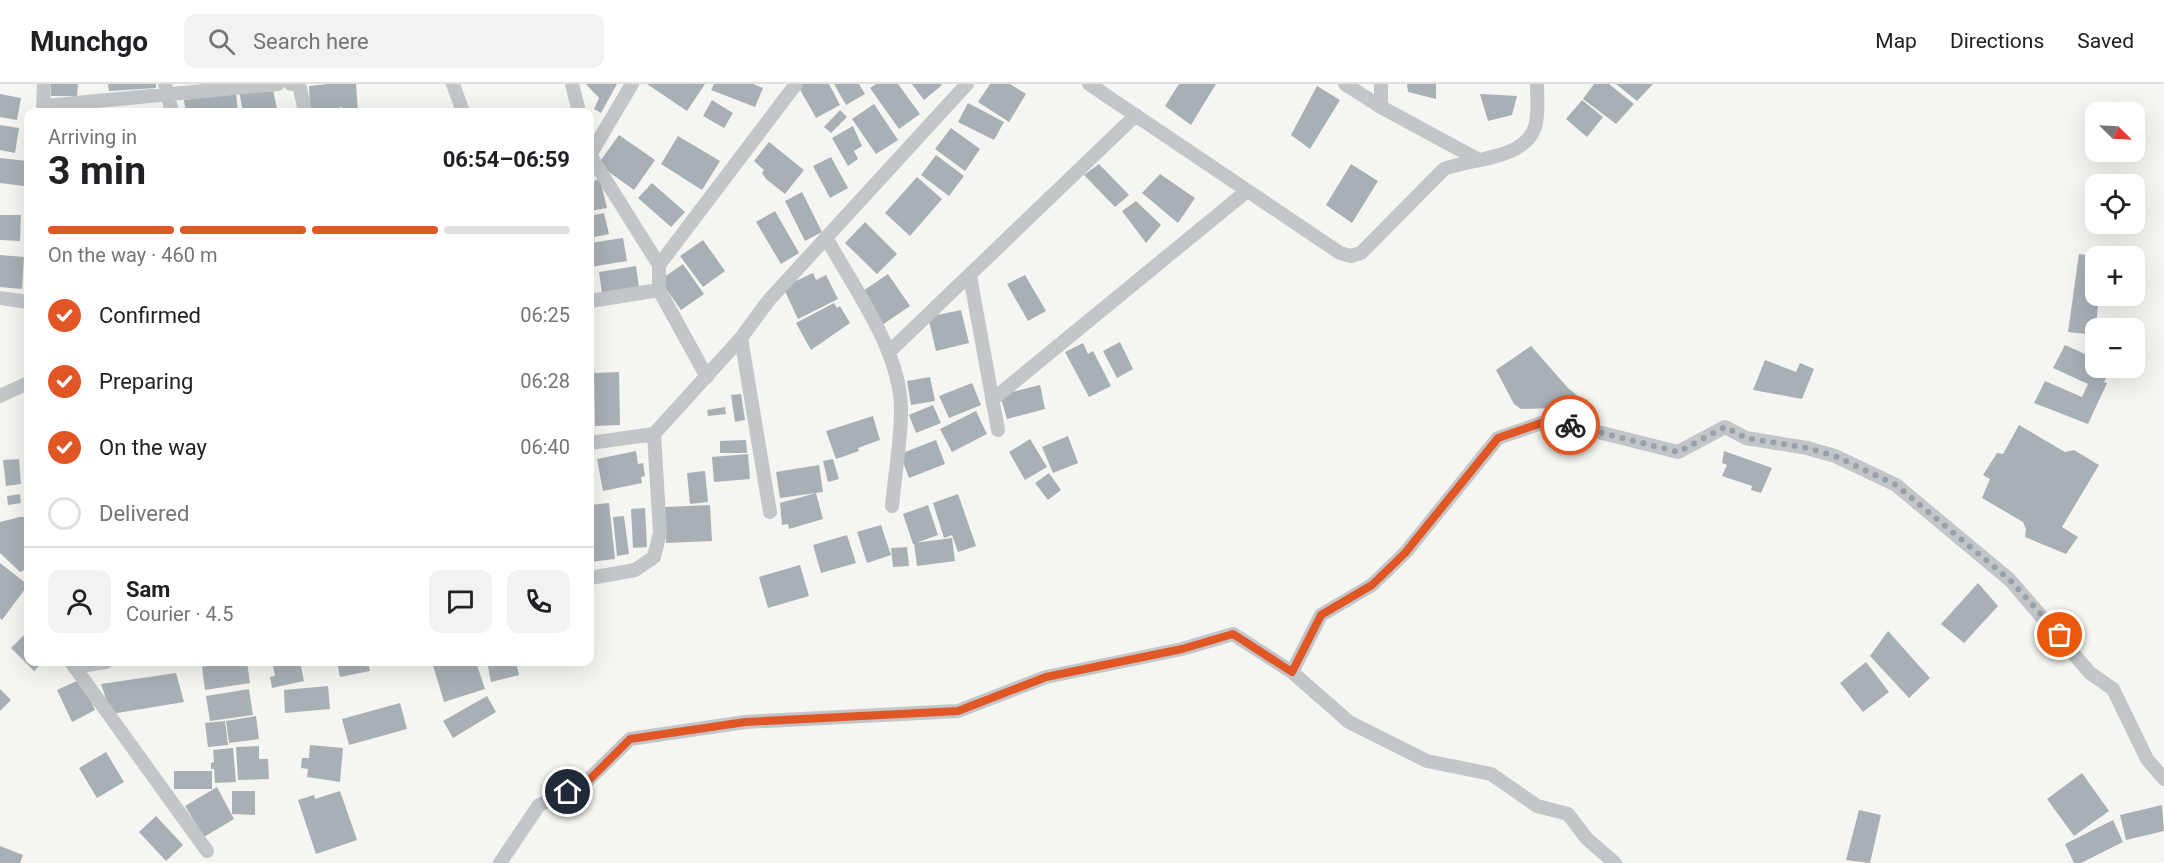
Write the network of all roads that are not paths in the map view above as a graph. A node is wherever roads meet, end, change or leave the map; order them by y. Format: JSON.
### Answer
{"nodes":[{"id":1,"x":44,"y":84,"type":"edge"},
{"id":2,"x":278,"y":84,"type":"edge"},
{"id":3,"x":291,"y":84,"type":"edge"},
{"id":4,"x":453,"y":84,"type":"edge"},
{"id":5,"x":572,"y":84,"type":"edge"},
{"id":6,"x":632,"y":84,"type":"edge"},
{"id":7,"x":796,"y":84,"type":"edge"},
{"id":8,"x":967,"y":84,"type":"edge"},
{"id":9,"x":1089,"y":84,"type":"edge"},
{"id":10,"x":1345,"y":84,"type":"edge"},
{"id":11,"x":1381,"y":84,"type":"edge"},
{"id":12,"x":1537,"y":84,"type":"edge"},
{"id":13,"x":166,"y":89,"type":"edge"},
{"id":14,"x":1381,"y":107,"type":"junction"},
{"id":15,"x":44,"y":108,"type":"edge"},
{"id":16,"x":50,"y":108,"type":"edge"},
{"id":17,"x":171,"y":108,"type":"edge"},
{"id":18,"x":304,"y":108,"type":"edge"},
{"id":19,"x":462,"y":108,"type":"edge"},
{"id":20,"x":578,"y":108,"type":"edge"},
{"id":21,"x":1136,"y":115,"type":"junction"},
{"id":22,"x":594,"y":148,"type":"edge"},
{"id":23,"x":1477,"y":159,"type":"junction"},
{"id":24,"x":594,"y":161,"type":"edge"},
{"id":25,"x":1247,"y":191,"type":"junction"},
{"id":26,"x":827,"y":239,"type":"junction"},
{"id":27,"x":659,"y":265,"type":"junction"},
{"id":28,"x":970,"y":276,"type":"junction"},
{"id":29,"x":659,"y":290,"type":"junction"},
{"id":30,"x":0,"y":298,"type":"edge"},
{"id":31,"x":594,"y":300,"type":"edge"},
{"id":32,"x":24,"y":302,"type":"edge"},
{"id":33,"x":741,"y":338,"type":"junction"},
{"id":34,"x":889,"y":352,"type":"junction"},
{"id":35,"x":707,"y":377,"type":"junction"},
{"id":36,"x":24,"y":386,"type":"edge"},
{"id":37,"x":0,"y":396,"type":"edge"},
{"id":38,"x":992,"y":400,"type":"junction"},
{"id":39,"x":998,"y":430,"type":"dead end"},
{"id":40,"x":654,"y":434,"type":"junction"},
{"id":41,"x":594,"y":442,"type":"edge"},
{"id":42,"x":892,"y":506,"type":"dead end"},
{"id":43,"x":770,"y":512,"type":"dead end"},
{"id":44,"x":594,"y":577,"type":"edge"},
{"id":45,"x":73,"y":666,"type":"edge"},
{"id":46,"x":1292,"y":672,"type":"junction"},
{"id":47,"x":2164,"y":779,"type":"edge"},
{"id":48,"x":207,"y":851,"type":"dead end"},
{"id":49,"x":501,"y":863,"type":"edge"},
{"id":50,"x":1615,"y":863,"type":"edge"}],
"edges":[{"from":1,"to":15,"type":"street"},
{"from":2,"to":13,"type":"street"},
{"from":3,"to":18,"type":"street"},
{"from":4,"to":19,"type":"street"},
{"from":5,"to":20,"type":"street"},
{"from":6,"to":22,"type":"street"},
{"from":7,"to":27,"type":"street"},
{"from":8,"to":26,"type":"street"},
{"from":9,"to":21,"type":"street"},
{"from":10,"to":14,"type":"street"},
{"from":11,"to":14,"type":"street"},
{"from":12,"to":23,"type":"street"},
{"from":13,"to":16,"type":"street"},
{"from":13,"to":17,"type":"street"},
{"from":14,"to":23,"type":"street"},
{"from":21,"to":25,"type":"street"},
{"from":21,"to":28,"type":"street"},
{"from":23,"to":25,"type":"street"},
{"from":24,"to":27,"type":"street"},
{"from":25,"to":38,"type":"street"},
{"from":26,"to":33,"type":"street"},
{"from":26,"to":34,"type":"street"},
{"from":27,"to":29,"type":"street"},
{"from":28,"to":34,"type":"street"},
{"from":28,"to":38,"type":"street"},
{"from":29,"to":31,"type":"street"},
{"from":29,"to":35,"type":"street"},
{"from":30,"to":32,"type":"street"},
{"from":33,"to":35,"type":"street"},
{"from":33,"to":43,"type":"street"},
{"from":34,"to":42,"type":"street"},
{"from":35,"to":40,"type":"street"},
{"from":36,"to":37,"type":"street"},
{"from":38,"to":39,"type":"street"},
{"from":40,"to":41,"type":"street"},
{"from":40,"to":44,"type":"street"},
{"from":45,"to":48,"type":"street"},
{"from":46,"to":47,"type":"street"},
{"from":46,"to":49,"type":"street"},
{"from":46,"to":50,"type":"street"}]}
